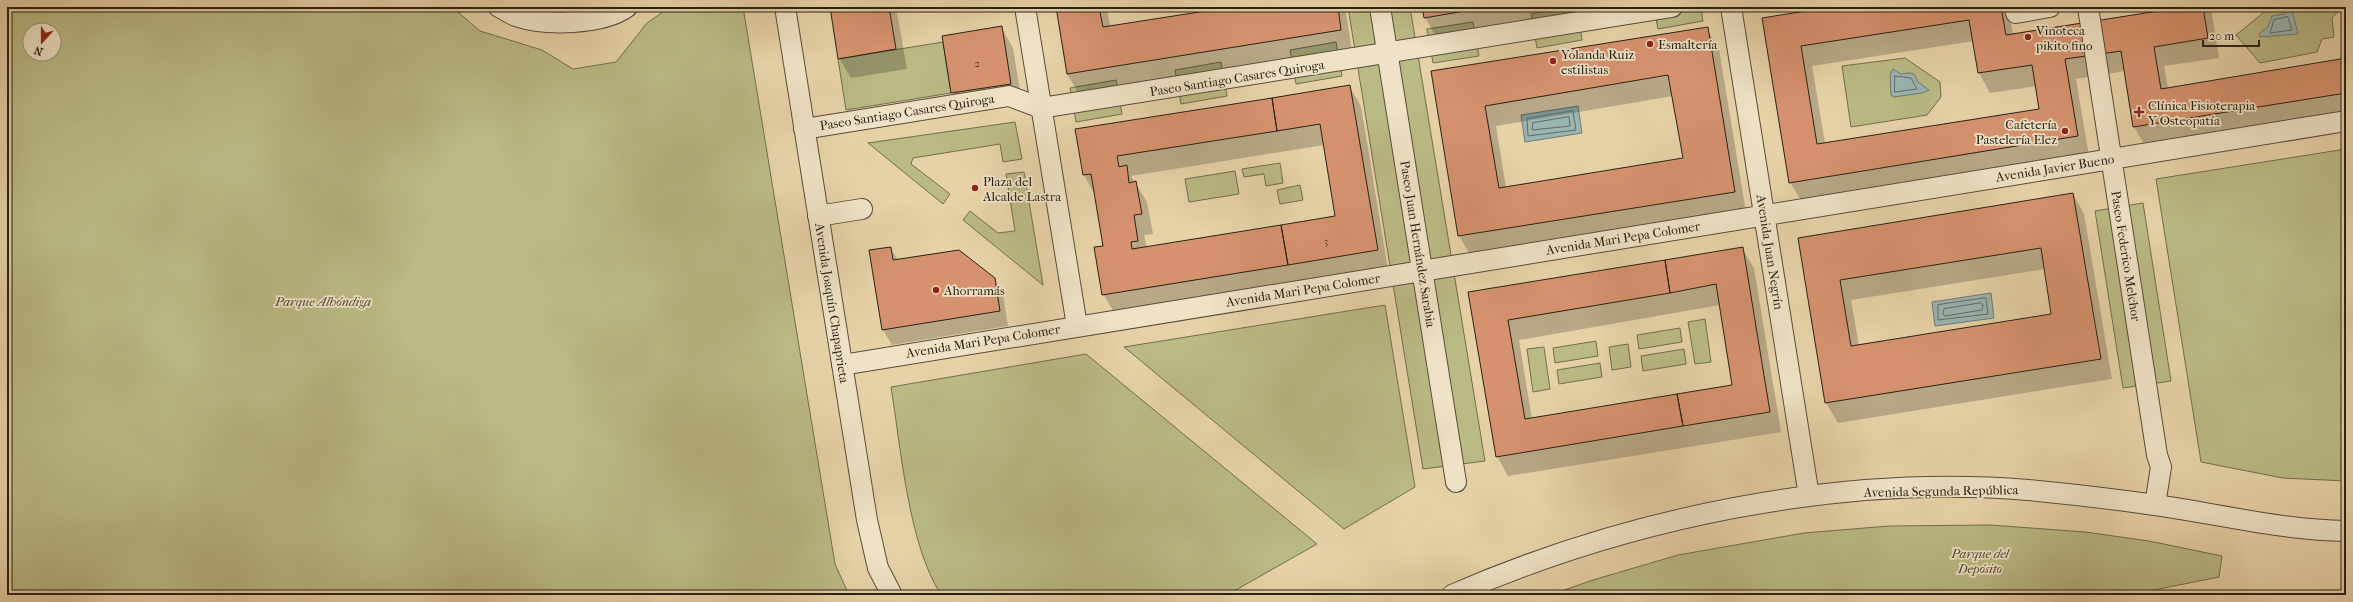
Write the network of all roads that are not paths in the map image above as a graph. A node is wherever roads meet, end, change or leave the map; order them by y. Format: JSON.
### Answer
{"nodes":[{"id":1,"x":500,"y":7,"type":"edge"},
{"id":2,"x":628,"y":7,"type":"edge"},
{"id":3,"x":785,"y":7,"type":"edge"},
{"id":4,"x":1025,"y":7,"type":"edge"},
{"id":5,"x":1380,"y":7,"type":"edge"},
{"id":6,"x":1672,"y":7,"type":"edge"},
{"id":7,"x":1731,"y":7,"type":"edge"},
{"id":8,"x":2015,"y":7,"type":"edge"},
{"id":9,"x":2050,"y":7,"type":"edge"},
{"id":10,"x":2088,"y":7,"type":"edge"},
{"id":11,"x":1388,"y":54,"type":"junction"},
{"id":12,"x":1041,"y":108,"type":"junction"},
{"id":13,"x":2346,"y":121,"type":"edge"},
{"id":14,"x":804,"y":129,"type":"junction"},
{"id":15,"x":2112,"y":159,"type":"junction"},
{"id":16,"x":862,"y":209,"type":"dead end"},
{"id":17,"x":1764,"y":215,"type":"junction"},
{"id":18,"x":818,"y":216,"type":"junction"},
{"id":19,"x":1421,"y":271,"type":"junction"},
{"id":20,"x":1077,"y":326,"type":"junction"},
{"id":21,"x":842,"y":365,"type":"junction"},
{"id":22,"x":1456,"y":482,"type":"dead end"},
{"id":23,"x":1810,"y":496,"type":"junction"},
{"id":24,"x":2155,"y":505,"type":"junction"},
{"id":25,"x":2346,"y":531,"type":"edge"},
{"id":26,"x":892,"y":595,"type":"edge"},
{"id":27,"x":1452,"y":595,"type":"edge"}],
"edges":[{"from":1,"to":2,"type":"street"},
{"from":3,"to":14,"type":"street","name":"Avenida Joaquín Chapaprieta"},
{"from":4,"to":12,"type":"street"},
{"from":5,"to":11,"type":"street","name":"Paseo Juan Hernández Sarabia"},
{"from":6,"to":11,"type":"street","name":"Paseo Santiago Casares Quiroga"},
{"from":7,"to":17,"type":"street","name":"Avenida Juan Negrín"},
{"from":8,"to":9,"type":"street"},
{"from":10,"to":15,"type":"street","name":"Paseo Federico Melchor"},
{"from":11,"to":12,"type":"street","name":"Paseo Santiago Casares Quiroga"},
{"from":11,"to":19,"type":"street","name":"Paseo Juan Hernández Sarabia"},
{"from":12,"to":14,"type":"street","name":"Paseo Santiago Casares Quiroga"},
{"from":12,"to":20,"type":"street"},
{"from":13,"to":15,"type":"street","name":"Avenida Javier Bueno"},
{"from":14,"to":18,"type":"street","name":"Avenida Joaquín Chapaprieta"},
{"from":15,"to":17,"type":"street","name":"Avenida Javier Bueno"},
{"from":15,"to":24,"type":"street","name":"Paseo Federico Melchor"},
{"from":16,"to":18,"type":"street"},
{"from":17,"to":19,"type":"street","name":"Avenida Mari Pepa Colomer"},
{"from":17,"to":23,"type":"street","name":"Avenida Juan Negrín"},
{"from":18,"to":21,"type":"street","name":"Avenida Joaquín Chapaprieta"},
{"from":19,"to":20,"type":"street","name":"Avenida Mari Pepa Colomer"},
{"from":19,"to":22,"type":"street","name":"Paseo Juan Hernández Sarabia"},
{"from":20,"to":21,"type":"street","name":"Avenida Mari Pepa Colomer"},
{"from":21,"to":26,"type":"street","name":"Avenida Joaquín Chapaprieta"},
{"from":23,"to":24,"type":"street","name":"Avenida Segunda República"},
{"from":23,"to":27,"type":"street","name":"Avenida Segunda República"},
{"from":24,"to":25,"type":"street","name":"Avenida Segunda República"}]}
